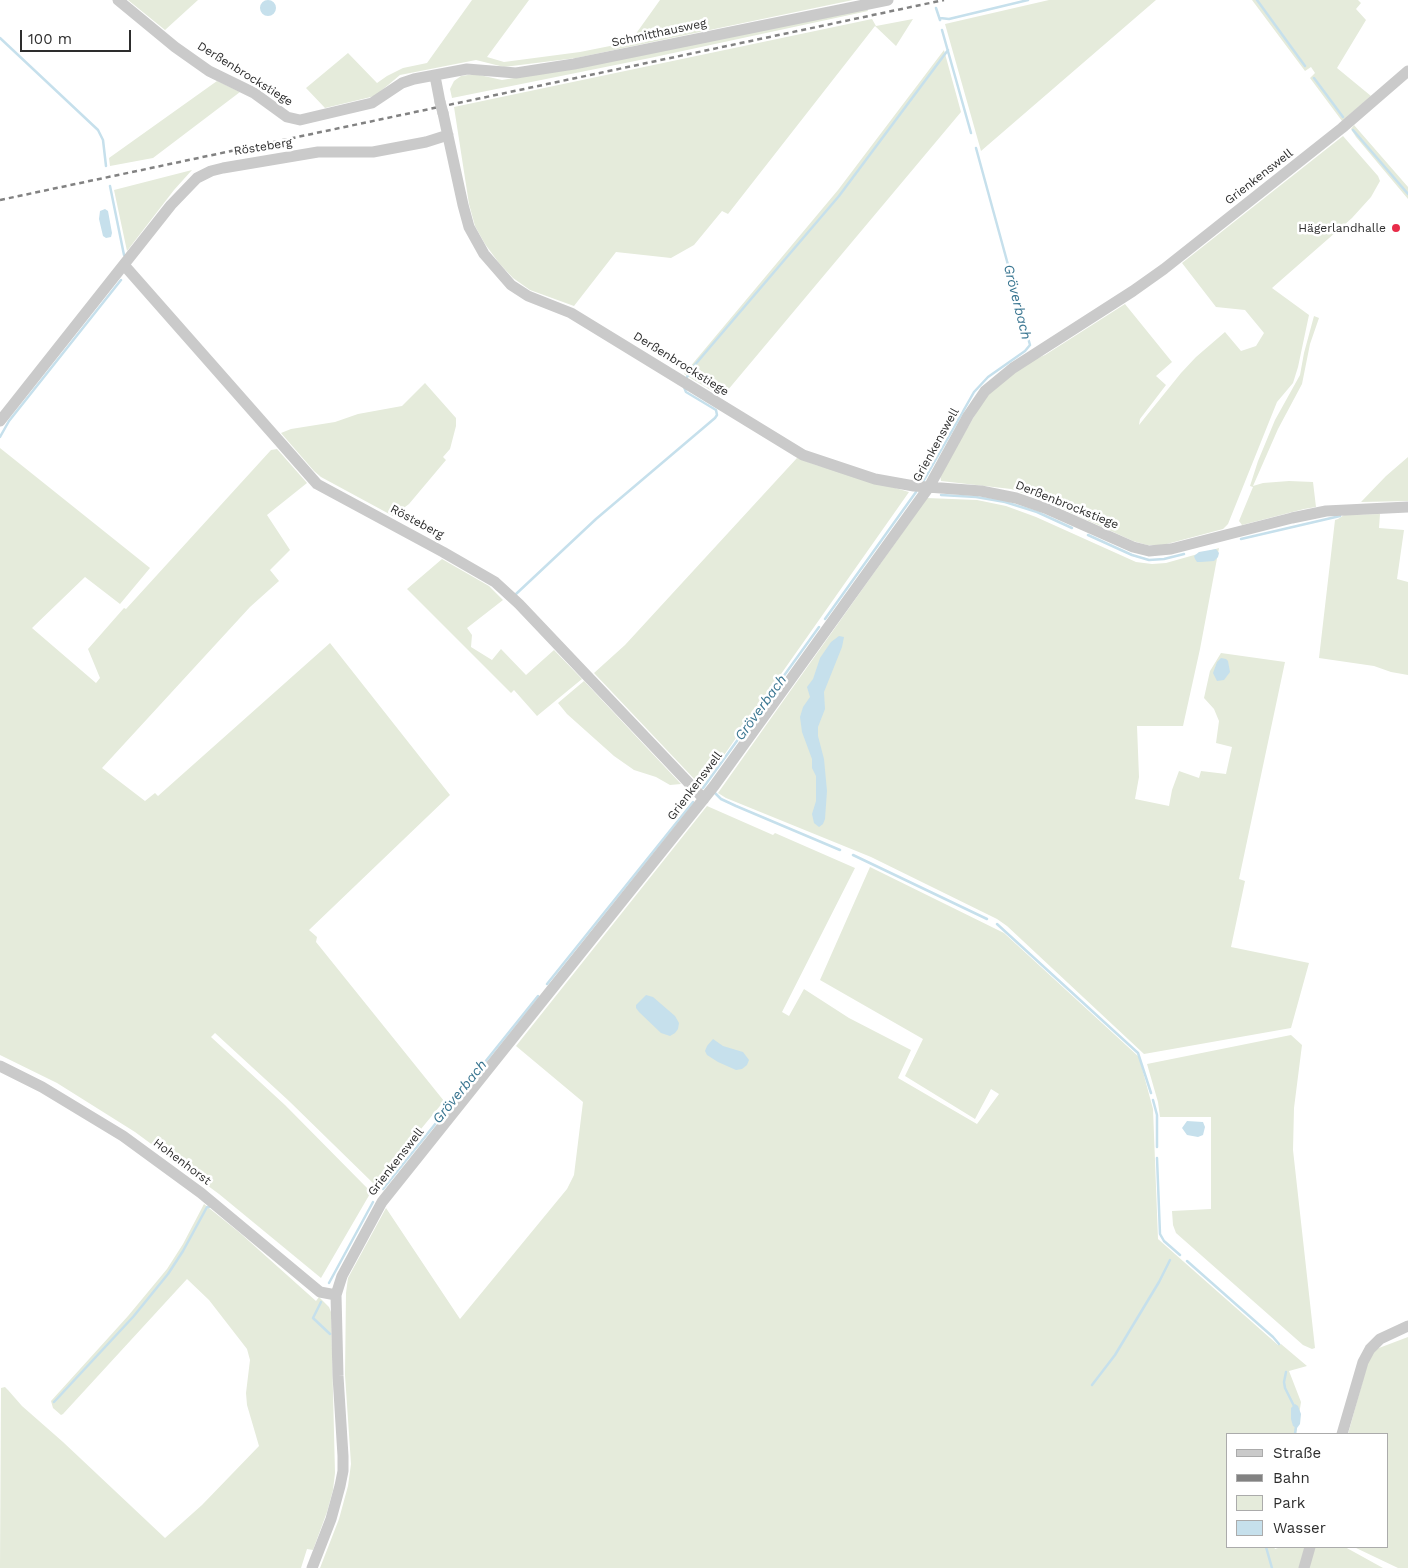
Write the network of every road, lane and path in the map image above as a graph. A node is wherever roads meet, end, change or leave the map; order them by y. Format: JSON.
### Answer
{"nodes":[{"id":1,"x":118,"y":0,"type":"edge"},
{"id":2,"x":888,"y":0,"type":"edge"},
{"id":3,"x":1408,"y":70,"type":"edge"},
{"id":4,"x":435,"y":76,"type":"junction"},
{"id":5,"x":448,"y":135,"type":"junction"},
{"id":6,"x":124,"y":265,"type":"junction"},
{"id":7,"x":0,"y":421,"type":"edge"},
{"id":8,"x":929,"y":487,"type":"junction"},
{"id":9,"x":1408,"y":507,"type":"edge"},
{"id":10,"x":704,"y":799,"type":"junction"},
{"id":11,"x":0,"y":1066,"type":"edge"},
{"id":12,"x":336,"y":1295,"type":"junction"},
{"id":13,"x":1408,"y":1326,"type":"edge"},
{"id":14,"x":1342,"y":1433,"type":"edge"},
{"id":15,"x":1310,"y":1548,"type":"edge"},
{"id":16,"x":312,"y":1568,"type":"edge"},
{"id":17,"x":1304,"y":1568,"type":"edge"}],
"edges":[{"from":1,"to":4,"type":"street","name":"Derßenbrockstiege"},
{"from":2,"to":4,"type":"street","name":"Schmitthausweg"},
{"from":3,"to":8,"type":"street","name":"Grienkenswell"},
{"from":4,"to":5,"type":"street","name":"Derßenbrockstiege","bridge":true},
{"from":5,"to":6,"type":"street","name":"Rösteberg"},
{"from":5,"to":8,"type":"street","name":"Derßenbrockstiege"},
{"from":6,"to":7,"type":"street","name":"Rösteberg"},
{"from":6,"to":10,"type":"street","name":"Rösteberg"},
{"from":8,"to":9,"type":"street","name":"Derßenbrockstiege"},
{"from":8,"to":10,"type":"street","name":"Grienkenswell"},
{"from":10,"to":12,"type":"street","name":"Grienkenswell"},
{"from":11,"to":12,"type":"street","name":"Hohenhorst"},
{"from":12,"to":16,"type":"street","name":"Grienkenswell"},
{"from":13,"to":14,"type":"street"},
{"from":15,"to":17,"type":"street"}]}
